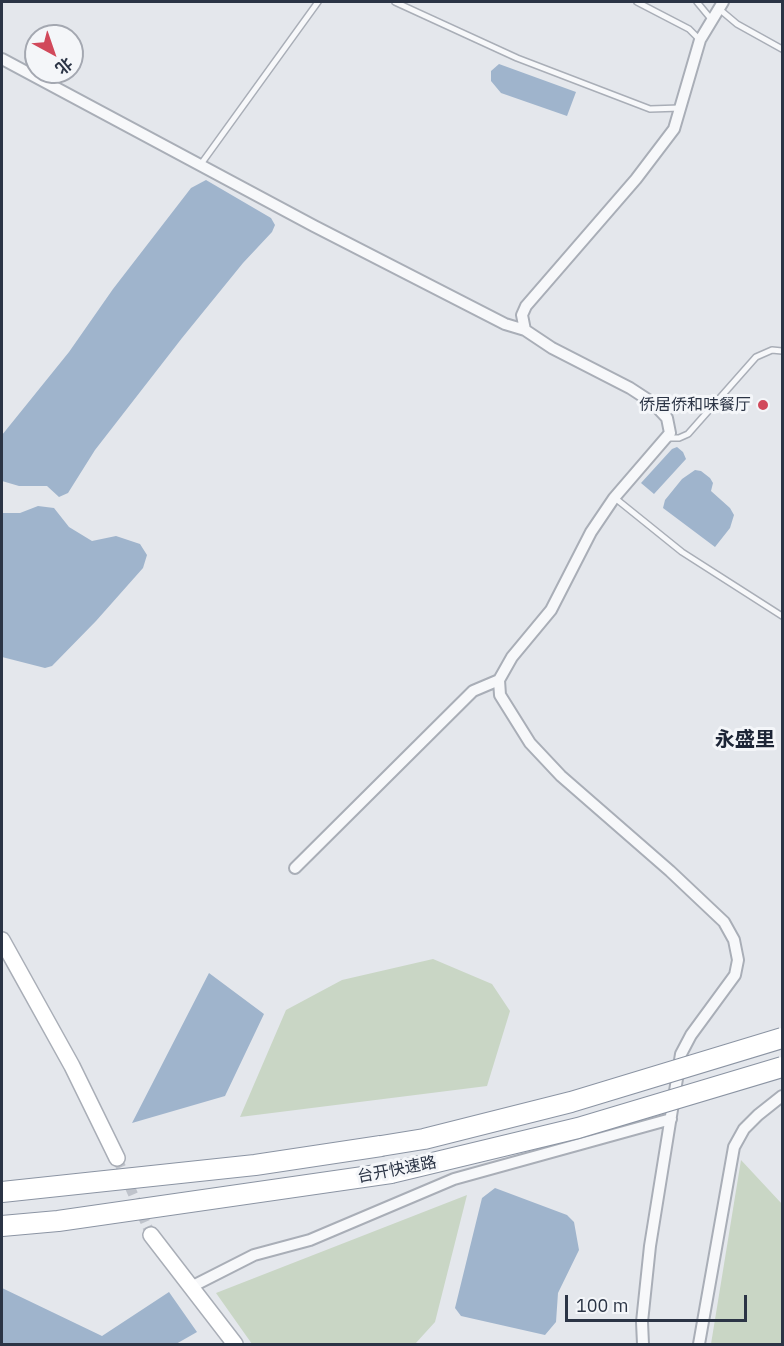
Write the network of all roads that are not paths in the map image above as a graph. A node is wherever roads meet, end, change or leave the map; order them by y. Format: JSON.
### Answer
{"nodes":[{"id":1,"x":318,"y":2,"type":"edge"},
{"id":2,"x":395,"y":2,"type":"edge"},
{"id":3,"x":637,"y":2,"type":"edge"},
{"id":4,"x":697,"y":2,"type":"edge"},
{"id":5,"x":721,"y":5,"type":"edge"},
{"id":6,"x":711,"y":19,"type":"junction"},
{"id":7,"x":700,"y":40,"type":"junction"},
{"id":8,"x":783,"y":49,"type":"edge"},
{"id":9,"x":2,"y":59,"type":"edge"},
{"id":10,"x":682,"y":108,"type":"junction"},
{"id":11,"x":201,"y":164,"type":"junction"},
{"id":12,"x":525,"y":330,"type":"junction"},
{"id":13,"x":783,"y":351,"type":"edge"},
{"id":14,"x":668,"y":438,"type":"junction"},
{"id":15,"x":614,"y":498,"type":"junction"},
{"id":16,"x":783,"y":616,"type":"edge"},
{"id":17,"x":499,"y":680,"type":"junction"},
{"id":18,"x":295,"y":868,"type":"dead end"},
{"id":19,"x":2,"y":940,"type":"edge"},
{"id":20,"x":783,"y":1038,"type":"edge"},
{"id":21,"x":783,"y":1067,"type":"edge"},
{"id":22,"x":783,"y":1096,"type":"edge"},
{"id":23,"x":671,"y":1119,"type":"junction"},
{"id":24,"x":117,"y":1158,"type":"tunnel mouth"},
{"id":25,"x":2,"y":1192,"type":"edge"},
{"id":26,"x":2,"y":1226,"type":"edge"},
{"id":27,"x":151,"y":1235,"type":"tunnel mouth"},
{"id":28,"x":191,"y":1287,"type":"junction"},
{"id":29,"x":235,"y":1344,"type":"edge"},
{"id":30,"x":643,"y":1344,"type":"edge"},
{"id":31,"x":699,"y":1344,"type":"edge"}],
"edges":[{"from":1,"to":11,"type":"lane"},
{"from":2,"to":10,"type":"lane"},
{"from":3,"to":7,"type":"lane"},
{"from":4,"to":6,"type":"lane"},
{"from":5,"to":6,"type":"street"},
{"from":5,"to":8,"type":"lane"},
{"from":6,"to":7,"type":"street"},
{"from":7,"to":10,"type":"street"},
{"from":9,"to":11,"type":"street"},
{"from":10,"to":12,"type":"street"},
{"from":11,"to":12,"type":"street"},
{"from":12,"to":14,"type":"street"},
{"from":13,"to":14,"type":"lane"},
{"from":14,"to":15,"type":"street"},
{"from":15,"to":16,"type":"lane"},
{"from":15,"to":17,"type":"street"},
{"from":17,"to":18,"type":"street"},
{"from":17,"to":23,"type":"street"},
{"from":19,"to":24,"type":"street"},
{"from":20,"to":25,"type":"highway","name":"台开快速路","bridge":true},
{"from":21,"to":26,"type":"highway","name":"台开快速路","bridge":true},
{"from":22,"to":31,"type":"street"},
{"from":23,"to":28,"type":"street"},
{"from":23,"to":30,"type":"street"},
{"from":27,"to":28,"type":"street"},
{"from":28,"to":29,"type":"street"}]}
